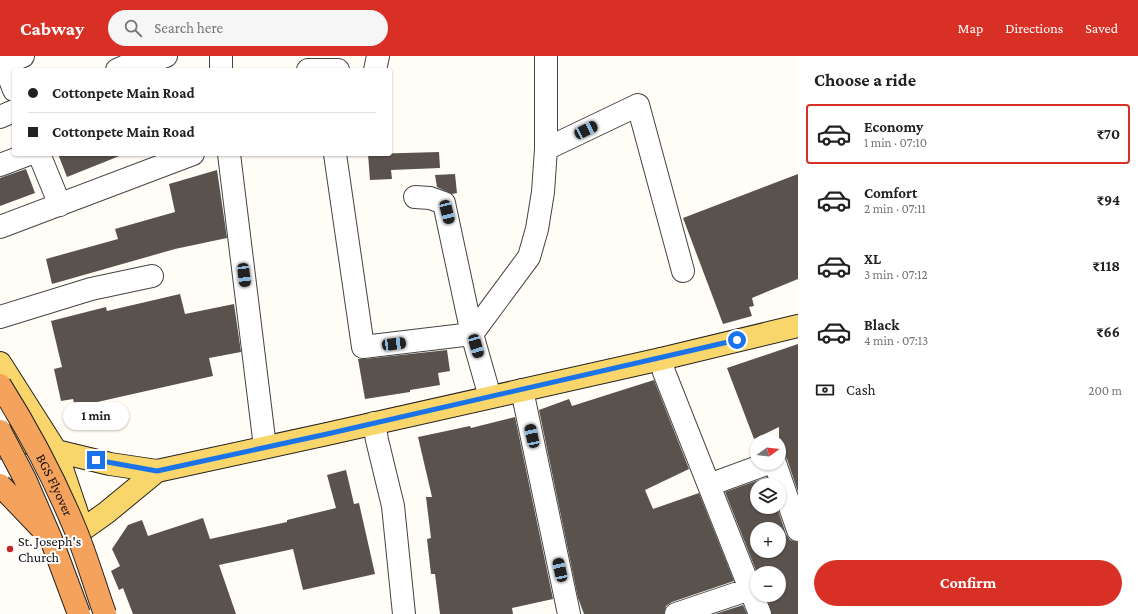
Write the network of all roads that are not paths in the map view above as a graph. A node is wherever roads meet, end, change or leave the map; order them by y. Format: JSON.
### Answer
{"nodes":[{"id":1,"x":166,"y":56,"type":"edge"},
{"id":2,"x":221,"y":56,"type":"edge"},
{"id":3,"x":378,"y":56,"type":"edge"},
{"id":4,"x":546,"y":56,"type":"edge"},
{"id":5,"x":7,"y":60,"type":"edge"},
{"id":6,"x":130,"y":66,"type":"edge"},
{"id":7,"x":221,"y":68,"type":"edge"},
{"id":8,"x":375,"y":68,"type":"edge"},
{"id":9,"x":12,"y":81,"type":"edge"},
{"id":10,"x":12,"y":112,"type":"edge"},
{"id":11,"x":0,"y":117,"type":"edge"},
{"id":12,"x":546,"y":149,"type":"junction"},
{"id":13,"x":24,"y":156,"type":"edge"},
{"id":14,"x":40,"y":156,"type":"edge"},
{"id":15,"x":188,"y":156,"type":"edge"},
{"id":16,"x":229,"y":156,"type":"edge"},
{"id":17,"x":335,"y":156,"type":"edge"},
{"id":18,"x":0,"y":165,"type":"edge"},
{"id":19,"x":415,"y":197,"type":"dead end"},
{"id":20,"x":60,"y":205,"type":"junction"},
{"id":21,"x":0,"y":227,"type":"edge"},
{"id":22,"x":683,"y":271,"type":"dead end"},
{"id":23,"x":152,"y":276,"type":"dead end"},
{"id":24,"x":0,"y":317,"type":"edge"},
{"id":25,"x":798,"y":326,"type":"edge"},
{"id":26,"x":472,"y":334,"type":"junction"},
{"id":27,"x":661,"y":358,"type":"junction"},
{"id":28,"x":0,"y":363,"type":"edge"},
{"id":29,"x":0,"y":385,"type":"edge"},
{"id":30,"x":522,"y":390,"type":"junction"},
{"id":31,"x":490,"y":397,"type":"junction"},
{"id":32,"x":374,"y":423,"type":"junction"},
{"id":33,"x":0,"y":431,"type":"edge"},
{"id":34,"x":0,"y":434,"type":"edge"},
{"id":35,"x":265,"y":447,"type":"junction"},
{"id":36,"x":56,"y":451,"type":"junction"},
{"id":37,"x":2,"y":469,"type":"edge"},
{"id":38,"x":750,"y":470,"type":"edge"},
{"id":39,"x":777,"y":470,"type":"edge"},
{"id":40,"x":157,"y":471,"type":"junction"},
{"id":41,"x":709,"y":485,"type":"junction"},
{"id":42,"x":82,"y":530,"type":"junction"},
{"id":43,"x":798,"y":530,"type":"edge"},
{"id":44,"x":51,"y":539,"type":"junction"},
{"id":45,"x":750,"y":589,"type":"joint"},
{"id":46,"x":755,"y":602,"type":"edge"},
{"id":47,"x":68,"y":614,"type":"edge"},
{"id":48,"x":79,"y":614,"type":"edge"},
{"id":49,"x":105,"y":614,"type":"edge"},
{"id":50,"x":112,"y":614,"type":"edge"},
{"id":51,"x":404,"y":614,"type":"edge"},
{"id":52,"x":569,"y":614,"type":"edge"},
{"id":53,"x":676,"y":614,"type":"edge"},
{"id":54,"x":760,"y":614,"type":"edge"}],
"edges":[{"from":1,"to":6,"type":"street"},
{"from":2,"to":7,"type":"street"},
{"from":3,"to":8,"type":"street"},
{"from":4,"to":12,"type":"street"},
{"from":5,"to":9,"type":"street"},
{"from":10,"to":11,"type":"street"},
{"from":12,"to":22,"type":"street"},
{"from":12,"to":26,"type":"street"},
{"from":13,"to":18,"type":"street"},
{"from":14,"to":20,"type":"street"},
{"from":15,"to":20,"type":"street"},
{"from":16,"to":35,"type":"street"},
{"from":17,"to":26,"type":"street"},
{"from":19,"to":26,"type":"street"},
{"from":20,"to":21,"type":"street"},
{"from":23,"to":24,"type":"street"},
{"from":25,"to":27,"type":"main road"},
{"from":26,"to":31,"type":"street"},
{"from":27,"to":30,"type":"main road"},
{"from":27,"to":41,"type":"street"},
{"from":28,"to":36,"type":"main road"},
{"from":29,"to":49,"type":"highway","name":"BGS Flyover","bridge":true},
{"from":30,"to":31,"type":"main road"},
{"from":30,"to":52,"type":"street"},
{"from":31,"to":32,"type":"main road"},
{"from":32,"to":35,"type":"main road"},
{"from":32,"to":51,"type":"street"},
{"from":33,"to":44,"type":"highway","name":"BGS Flyover","bridge":true},
{"from":34,"to":36,"type":"main road"},
{"from":35,"to":40,"type":"main road"},
{"from":36,"to":40,"type":"main road"},
{"from":36,"to":42,"type":"main road"},
{"from":37,"to":44,"type":"highway","bridge":true},
{"from":37,"to":47,"type":"main road"},
{"from":38,"to":41,"type":"street"},
{"from":39,"to":43,"type":"street"},
{"from":40,"to":42,"type":"main road"},
{"from":41,"to":45,"type":"street"},
{"from":42,"to":50,"type":"main road"},
{"from":44,"to":48,"type":"highway","name":"BGS Flyover","bridge":true},
{"from":45,"to":53,"type":"street"},
{"from":46,"to":54,"type":"street"}]}
